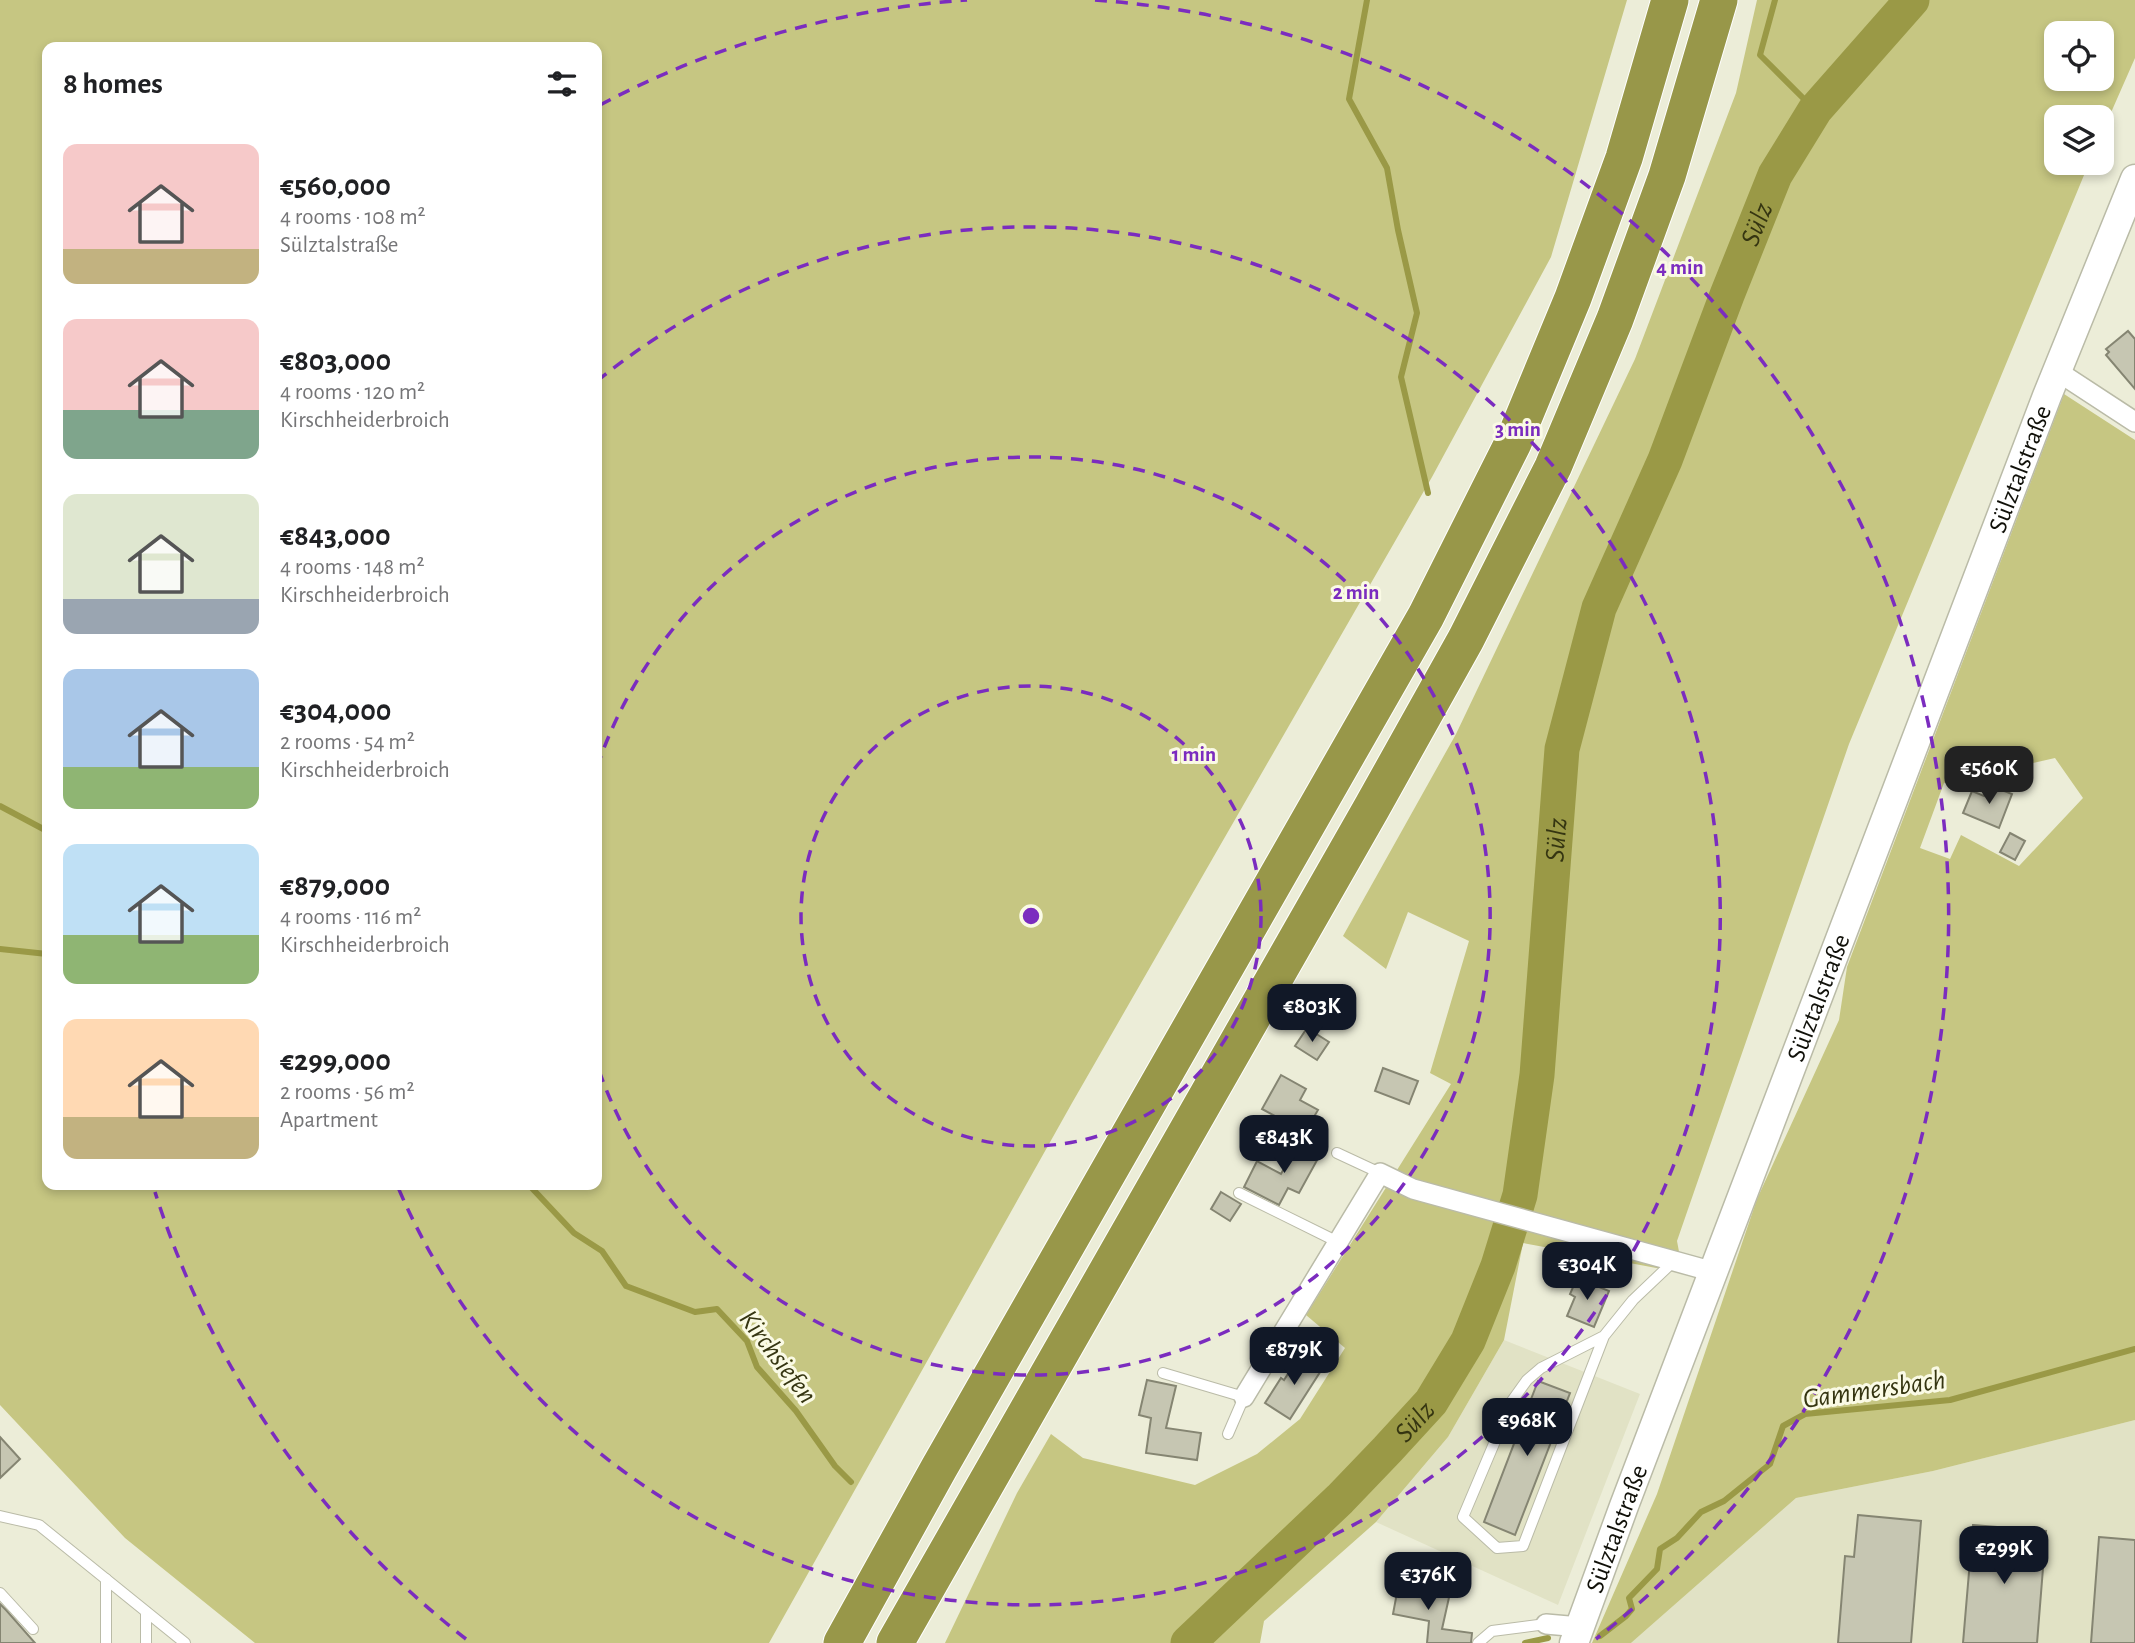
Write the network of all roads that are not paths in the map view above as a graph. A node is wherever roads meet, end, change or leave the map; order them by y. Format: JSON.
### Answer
{"nodes":[{"id":1,"x":1670,"y":0,"type":"edge"},
{"id":2,"x":1719,"y":0,"type":"edge"},
{"id":3,"x":2135,"y":179,"type":"edge"},
{"id":4,"x":2052,"y":384,"type":"junction"},
{"id":5,"x":2135,"y":422,"type":"edge"},
{"id":6,"x":1337,"y":1153,"type":"dead end"},
{"id":7,"x":1380,"y":1173,"type":"junction"},
{"id":8,"x":1239,"y":1193,"type":"dead end"},
{"id":9,"x":1338,"y":1242,"type":"junction"},
{"id":10,"x":1674,"y":1261,"type":"junction"},
{"id":11,"x":1714,"y":1272,"type":"junction"},
{"id":12,"x":1604,"y":1336,"type":"junction"},
{"id":13,"x":1163,"y":1373,"type":"dead end"},
{"id":14,"x":1244,"y":1397,"type":"junction"},
{"id":15,"x":1228,"y":1434,"type":"dead end"},
{"id":16,"x":0,"y":1516,"type":"edge"},
{"id":17,"x":106,"y":1579,"type":"junction"},
{"id":18,"x":0,"y":1593,"type":"edge"},
{"id":19,"x":146,"y":1612,"type":"junction"},
{"id":20,"x":1546,"y":1625,"type":"joint"},
{"id":21,"x":33,"y":1629,"type":"dead end"},
{"id":22,"x":1577,"y":1635,"type":"edge"},
{"id":23,"x":106,"y":1643,"type":"edge"},
{"id":24,"x":146,"y":1643,"type":"edge"},
{"id":25,"x":185,"y":1643,"type":"edge"},
{"id":26,"x":842,"y":1643,"type":"edge"},
{"id":27,"x":895,"y":1643,"type":"edge"},
{"id":28,"x":1478,"y":1643,"type":"edge"}],
"edges":[{"from":1,"to":26,"type":"highway"},
{"from":2,"to":27,"type":"highway"},
{"from":3,"to":4,"type":"main road","name":"Sülztalstraße"},
{"from":4,"to":5,"type":"street","name":"Sülztalstraße"},
{"from":4,"to":11,"type":"main road","name":"Sülztalstraße"},
{"from":6,"to":7,"type":"lane"},
{"from":7,"to":9,"type":"street"},
{"from":7,"to":10,"type":"street"},
{"from":8,"to":9,"type":"lane"},
{"from":9,"to":14,"type":"street"},
{"from":10,"to":11,"type":"street"},
{"from":10,"to":12,"type":"lane"},
{"from":11,"to":22,"type":"main road","name":"Sülztalstraße"},
{"from":12,"to":12,"type":"lane"},
{"from":13,"to":14,"type":"lane"},
{"from":14,"to":15,"type":"lane"},
{"from":16,"to":17,"type":"lane"},
{"from":17,"to":19,"type":"lane"},
{"from":17,"to":23,"type":"lane"},
{"from":18,"to":21,"type":"lane"},
{"from":19,"to":24,"type":"lane"},
{"from":19,"to":25,"type":"lane"},
{"from":20,"to":22,"type":"street","name":"Sülztalstraße"},
{"from":20,"to":28,"type":"lane"}]}
